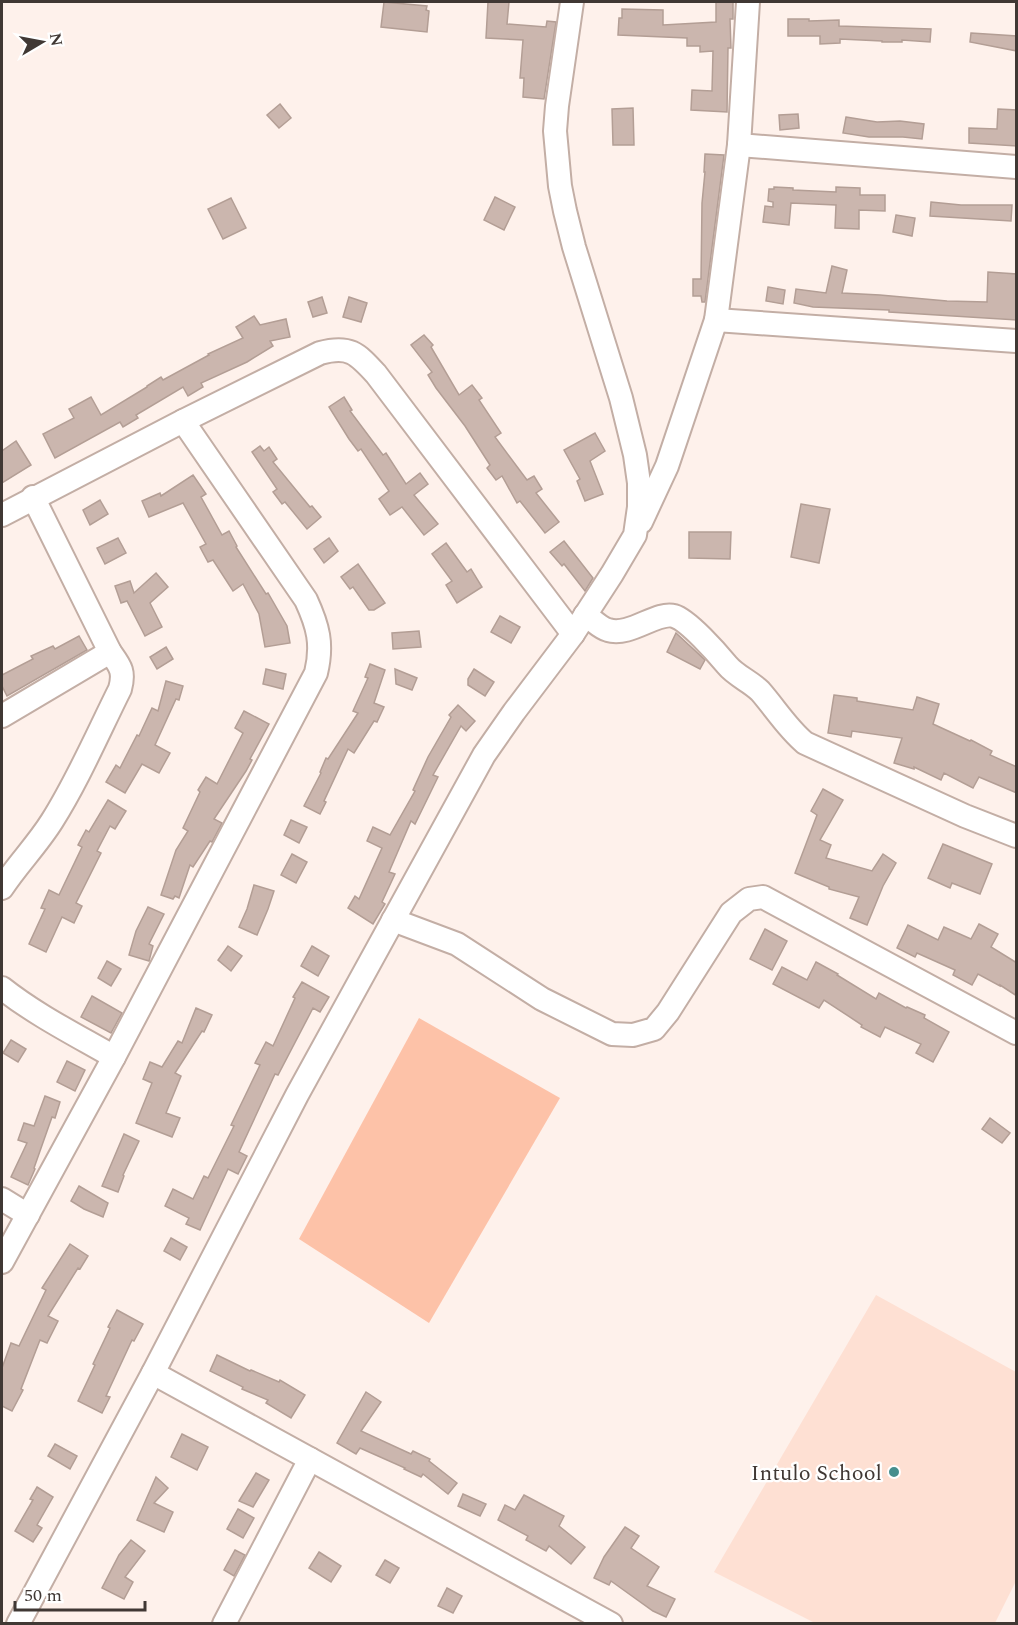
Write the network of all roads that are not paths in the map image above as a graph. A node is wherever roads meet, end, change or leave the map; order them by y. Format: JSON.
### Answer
{"nodes":[{"id":1,"x":572,"y":2,"type":"edge"},
{"id":2,"x":748,"y":2,"type":"edge"},
{"id":3,"x":739,"y":145,"type":"junction"},
{"id":4,"x":1017,"y":167,"type":"edge"},
{"id":5,"x":716,"y":320,"type":"junction"},
{"id":6,"x":1017,"y":341,"type":"edge"},
{"id":7,"x":183,"y":421,"type":"junction"},
{"id":8,"x":33,"y":497,"type":"junction"},
{"id":9,"x":2,"y":515,"type":"edge"},
{"id":10,"x":635,"y":535,"type":"junction"},
{"id":11,"x":585,"y":615,"type":"junction"},
{"id":12,"x":573,"y":634,"type":"junction"},
{"id":13,"x":110,"y":652,"type":"junction"},
{"id":14,"x":2,"y":716,"type":"edge"},
{"id":15,"x":1017,"y":836,"type":"edge"},
{"id":16,"x":2,"y":888,"type":"edge"},
{"id":17,"x":393,"y":920,"type":"junction"},
{"id":18,"x":2,"y":988,"type":"edge"},
{"id":19,"x":1017,"y":1033,"type":"edge"},
{"id":20,"x":114,"y":1057,"type":"junction"},
{"id":21,"x":2,"y":1199,"type":"edge"},
{"id":22,"x":28,"y":1215,"type":"junction"},
{"id":23,"x":2,"y":1262,"type":"edge"},
{"id":24,"x":153,"y":1373,"type":"junction"},
{"id":25,"x":310,"y":1459,"type":"junction"},
{"id":26,"x":18,"y":1623,"type":"edge"},
{"id":27,"x":224,"y":1623,"type":"edge"},
{"id":28,"x":611,"y":1623,"type":"edge"}],
"edges":[{"from":1,"to":10,"type":"street"},
{"from":2,"to":3,"type":"street"},
{"from":3,"to":4,"type":"street"},
{"from":3,"to":5,"type":"street"},
{"from":5,"to":6,"type":"street"},
{"from":5,"to":10,"type":"street"},
{"from":7,"to":8,"type":"street"},
{"from":7,"to":12,"type":"street"},
{"from":7,"to":20,"type":"street"},
{"from":8,"to":9,"type":"street"},
{"from":8,"to":13,"type":"street"},
{"from":10,"to":11,"type":"street"},
{"from":11,"to":12,"type":"street"},
{"from":11,"to":15,"type":"street"},
{"from":12,"to":17,"type":"street"},
{"from":13,"to":14,"type":"street"},
{"from":13,"to":16,"type":"street"},
{"from":17,"to":19,"type":"street"},
{"from":17,"to":24,"type":"street"},
{"from":18,"to":20,"type":"street"},
{"from":20,"to":22,"type":"street"},
{"from":21,"to":22,"type":"street"},
{"from":22,"to":23,"type":"street"},
{"from":24,"to":25,"type":"street"},
{"from":24,"to":26,"type":"street"},
{"from":25,"to":27,"type":"street"},
{"from":25,"to":28,"type":"street"}]}
